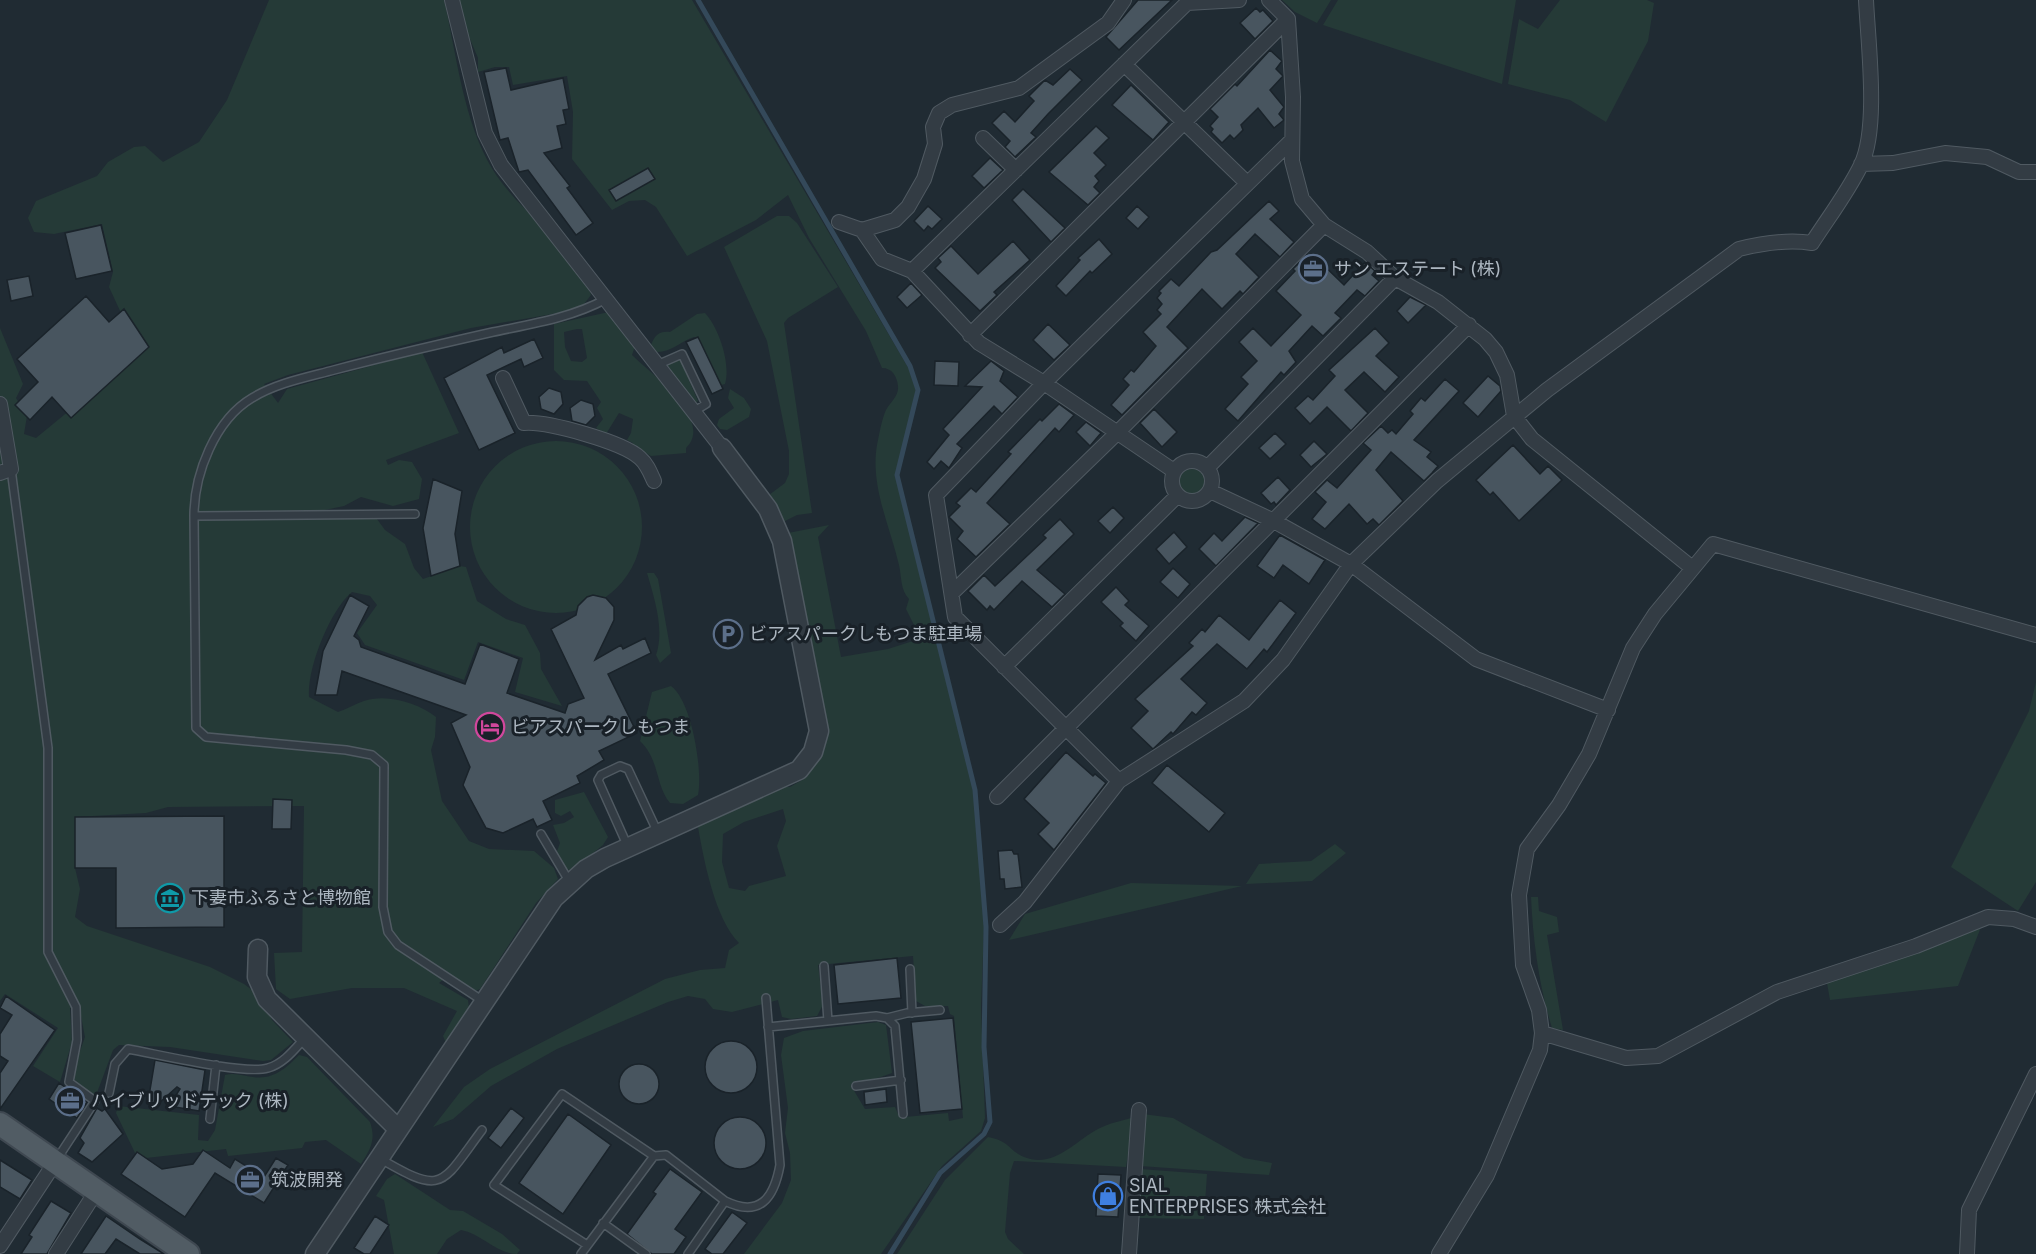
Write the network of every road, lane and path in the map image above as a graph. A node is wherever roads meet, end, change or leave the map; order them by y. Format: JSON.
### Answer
{"nodes":[{"id":1,"x":452,"y":0,"type":"edge"},
{"id":2,"x":1124,"y":0,"type":"edge"},
{"id":3,"x":1239,"y":0,"type":"edge"},
{"id":4,"x":1269,"y":0,"type":"edge"},
{"id":5,"x":1866,"y":0,"type":"edge"},
{"id":6,"x":1288,"y":19,"type":"junction"},
{"id":7,"x":1124,"y":64,"type":"junction"},
{"id":8,"x":1184,"y":124,"type":"junction"},
{"id":9,"x":983,"y":138,"type":"dead end"},
{"id":10,"x":1291,"y":141,"type":"junction"},
{"id":11,"x":1862,"y":164,"type":"junction"},
{"id":12,"x":1016,"y":170,"type":"junction"},
{"id":13,"x":2036,"y":172,"type":"edge"},
{"id":14,"x":1247,"y":183,"type":"junction"},
{"id":15,"x":839,"y":222,"type":"dead end"},
{"id":16,"x":1324,"y":225,"type":"junction"},
{"id":17,"x":862,"y":230,"type":"junction"},
{"id":18,"x":912,"y":271,"type":"junction"},
{"id":19,"x":1395,"y":278,"type":"junction"},
{"id":20,"x":606,"y":299,"type":"junction"},
{"id":21,"x":1469,"y":325,"type":"junction"},
{"id":22,"x":970,"y":335,"type":"junction"},
{"id":23,"x":657,"y":365,"type":"junction"},
{"id":24,"x":503,"y":378,"type":"dead end"},
{"id":25,"x":1044,"y":383,"type":"junction"},
{"id":26,"x":0,"y":404,"type":"edge"},
{"id":27,"x":693,"y":412,"type":"junction"},
{"id":28,"x":1514,"y":416,"type":"junction"},
{"id":29,"x":1118,"y":434,"type":"junction"},
{"id":30,"x":722,"y":448,"type":"joint"},
{"id":31,"x":1207,"y":468,"type":"junction"},
{"id":32,"x":6,"y":471,"type":"edge"},
{"id":33,"x":1174,"y":471,"type":"junction"},
{"id":34,"x":654,"y":481,"type":"dead end"},
{"id":35,"x":1210,"y":491,"type":"junction"},
{"id":36,"x":1177,"y":496,"type":"junction"},
{"id":37,"x":415,"y":514,"type":"dead end"},
{"id":38,"x":194,"y":516,"type":"junction"},
{"id":39,"x":1272,"y":520,"type":"junction"},
{"id":40,"x":1351,"y":564,"type":"junction"},
{"id":41,"x":1691,"y":567,"type":"junction"},
{"id":42,"x":952,"y":593,"type":"junction"},
{"id":43,"x":2036,"y":635,"type":"edge"},
{"id":44,"x":1004,"y":667,"type":"junction"},
{"id":45,"x":1608,"y":710,"type":"junction"},
{"id":46,"x":1064,"y":729,"type":"junction"},
{"id":47,"x":1119,"y":781,"type":"junction"},
{"id":48,"x":996,"y":797,"type":"dead end"},
{"id":49,"x":658,"y":833,"type":"junction"},
{"id":50,"x":541,"y":834,"type":"dead end"},
{"id":51,"x":628,"y":847,"type":"junction"},
{"id":52,"x":570,"y":883,"type":"junction"},
{"id":53,"x":1000,"y":925,"type":"dead end"},
{"id":54,"x":2036,"y":927,"type":"edge"},
{"id":55,"x":258,"y":949,"type":"dead end"},
{"id":56,"x":824,"y":966,"type":"dead end"},
{"id":57,"x":910,"y":969,"type":"dead end"},
{"id":58,"x":766,"y":998,"type":"dead end"},
{"id":59,"x":483,"y":1001,"type":"junction"},
{"id":60,"x":940,"y":1010,"type":"dead end"},
{"id":61,"x":912,"y":1013,"type":"junction"},
{"id":62,"x":887,"y":1018,"type":"junction"},
{"id":63,"x":828,"y":1021,"type":"junction"},
{"id":64,"x":768,"y":1027,"type":"junction"},
{"id":65,"x":1542,"y":1033,"type":"junction"},
{"id":66,"x":304,"y":1039,"type":"junction"},
{"id":67,"x":216,"y":1065,"type":"junction"},
{"id":68,"x":2036,"y":1074,"type":"edge"},
{"id":69,"x":901,"y":1080,"type":"junction"},
{"id":70,"x":856,"y":1086,"type":"dead end"},
{"id":71,"x":109,"y":1094,"type":"dead end"},
{"id":72,"x":1139,"y":1110,"type":"dead end"},
{"id":73,"x":903,"y":1114,"type":"dead end"},
{"id":74,"x":210,"y":1119,"type":"dead end"},
{"id":75,"x":0,"y":1124,"type":"edge"},
{"id":76,"x":398,"y":1129,"type":"junction"},
{"id":77,"x":482,"y":1130,"type":"dead end"},
{"id":78,"x":654,"y":1156,"type":"junction"},
{"id":79,"x":379,"y":1158,"type":"junction"},
{"id":80,"x":56,"y":1161,"type":"junction"},
{"id":81,"x":97,"y":1190,"type":"junction"},
{"id":82,"x":724,"y":1202,"type":"junction"},
{"id":83,"x":603,"y":1223,"type":"junction"},
{"id":84,"x":587,"y":1245,"type":"junction"},
{"id":85,"x":0,"y":1246,"type":"edge"},
{"id":86,"x":56,"y":1254,"type":"edge"},
{"id":87,"x":188,"y":1254,"type":"edge"},
{"id":88,"x":315,"y":1254,"type":"edge"},
{"id":89,"x":581,"y":1254,"type":"edge"},
{"id":90,"x":646,"y":1254,"type":"edge"},
{"id":91,"x":688,"y":1254,"type":"edge"},
{"id":92,"x":1130,"y":1254,"type":"edge"},
{"id":93,"x":1439,"y":1254,"type":"edge"},
{"id":94,"x":1967,"y":1254,"type":"edge"}],
"edges":[{"from":1,"to":20,"type":"street"},
{"from":2,"to":17,"type":"street"},
{"from":3,"to":7,"type":"street"},
{"from":4,"to":6,"type":"street"},
{"from":5,"to":11,"type":"street"},
{"from":6,"to":8,"type":"street"},
{"from":6,"to":10,"type":"street"},
{"from":7,"to":8,"type":"street"},
{"from":7,"to":12,"type":"street"},
{"from":8,"to":14,"type":"street"},
{"from":8,"to":22,"type":"street"},
{"from":9,"to":12,"type":"street"},
{"from":10,"to":14,"type":"street"},
{"from":10,"to":16,"type":"street"},
{"from":11,"to":13,"type":"street"},
{"from":11,"to":28,"type":"street"},
{"from":12,"to":18,"type":"street"},
{"from":14,"to":25,"type":"street"},
{"from":15,"to":17,"type":"street"},
{"from":16,"to":19,"type":"street"},
{"from":16,"to":29,"type":"street"},
{"from":17,"to":18,"type":"street"},
{"from":18,"to":22,"type":"street"},
{"from":19,"to":21,"type":"street"},
{"from":19,"to":31,"type":"street"},
{"from":20,"to":23,"type":"street"},
{"from":20,"to":38,"type":"lane"},
{"from":21,"to":28,"type":"street"},
{"from":21,"to":39,"type":"street"},
{"from":22,"to":25,"type":"street"},
{"from":23,"to":27,"type":"street"},
{"from":23,"to":27,"type":"lane"},
{"from":24,"to":34,"type":"street"},
{"from":25,"to":29,"type":"street"},
{"from":25,"to":42,"type":"street"},
{"from":26,"to":32,"type":"street"},
{"from":27,"to":30,"type":"street"},
{"from":28,"to":40,"type":"street"},
{"from":28,"to":41,"type":"street"},
{"from":29,"to":33,"type":"street"},
{"from":29,"to":42,"type":"street"},
{"from":30,"to":49,"type":"street"},
{"from":31,"to":33,"type":"street"},
{"from":31,"to":35,"type":"street"},
{"from":32,"to":80,"type":"lane"},
{"from":33,"to":36,"type":"street"},
{"from":35,"to":36,"type":"street"},
{"from":35,"to":39,"type":"street"},
{"from":36,"to":44,"type":"street"},
{"from":37,"to":38,"type":"lane"},
{"from":38,"to":59,"type":"lane"},
{"from":39,"to":40,"type":"street"},
{"from":39,"to":46,"type":"street"},
{"from":40,"to":45,"type":"street"},
{"from":40,"to":47,"type":"street"},
{"from":41,"to":43,"type":"street"},
{"from":41,"to":45,"type":"street"},
{"from":42,"to":44,"type":"street"},
{"from":44,"to":46,"type":"street"},
{"from":45,"to":65,"type":"street"},
{"from":46,"to":47,"type":"street"},
{"from":46,"to":48,"type":"street"},
{"from":47,"to":53,"type":"street"},
{"from":49,"to":51,"type":"street"},
{"from":49,"to":51,"type":"lane"},
{"from":50,"to":52,"type":"lane"},
{"from":51,"to":52,"type":"street"},
{"from":52,"to":59,"type":"street"},
{"from":54,"to":65,"type":"street"},
{"from":55,"to":66,"type":"street"},
{"from":56,"to":63,"type":"lane"},
{"from":57,"to":61,"type":"lane"},
{"from":58,"to":64,"type":"lane"},
{"from":59,"to":76,"type":"street"},
{"from":60,"to":61,"type":"lane"},
{"from":61,"to":62,"type":"lane"},
{"from":62,"to":63,"type":"lane"},
{"from":62,"to":69,"type":"lane"},
{"from":63,"to":64,"type":"lane"},
{"from":64,"to":82,"type":"lane"},
{"from":65,"to":93,"type":"street"},
{"from":66,"to":67,"type":"lane"},
{"from":66,"to":76,"type":"street"},
{"from":67,"to":71,"type":"lane"},
{"from":67,"to":74,"type":"lane"},
{"from":68,"to":94,"type":"street"},
{"from":69,"to":70,"type":"lane"},
{"from":69,"to":73,"type":"lane"},
{"from":72,"to":92,"type":"street"},
{"from":75,"to":80,"type":"main road"},
{"from":76,"to":79,"type":"street"},
{"from":77,"to":79,"type":"lane"},
{"from":78,"to":82,"type":"lane"},
{"from":78,"to":83,"type":"lane"},
{"from":78,"to":84,"type":"lane"},
{"from":79,"to":88,"type":"street"},
{"from":80,"to":81,"type":"main road"},
{"from":80,"to":85,"type":"street"},
{"from":81,"to":86,"type":"street"},
{"from":81,"to":87,"type":"main road"},
{"from":82,"to":91,"type":"lane"},
{"from":83,"to":84,"type":"lane"},
{"from":83,"to":90,"type":"lane"},
{"from":84,"to":89,"type":"lane"}]}
